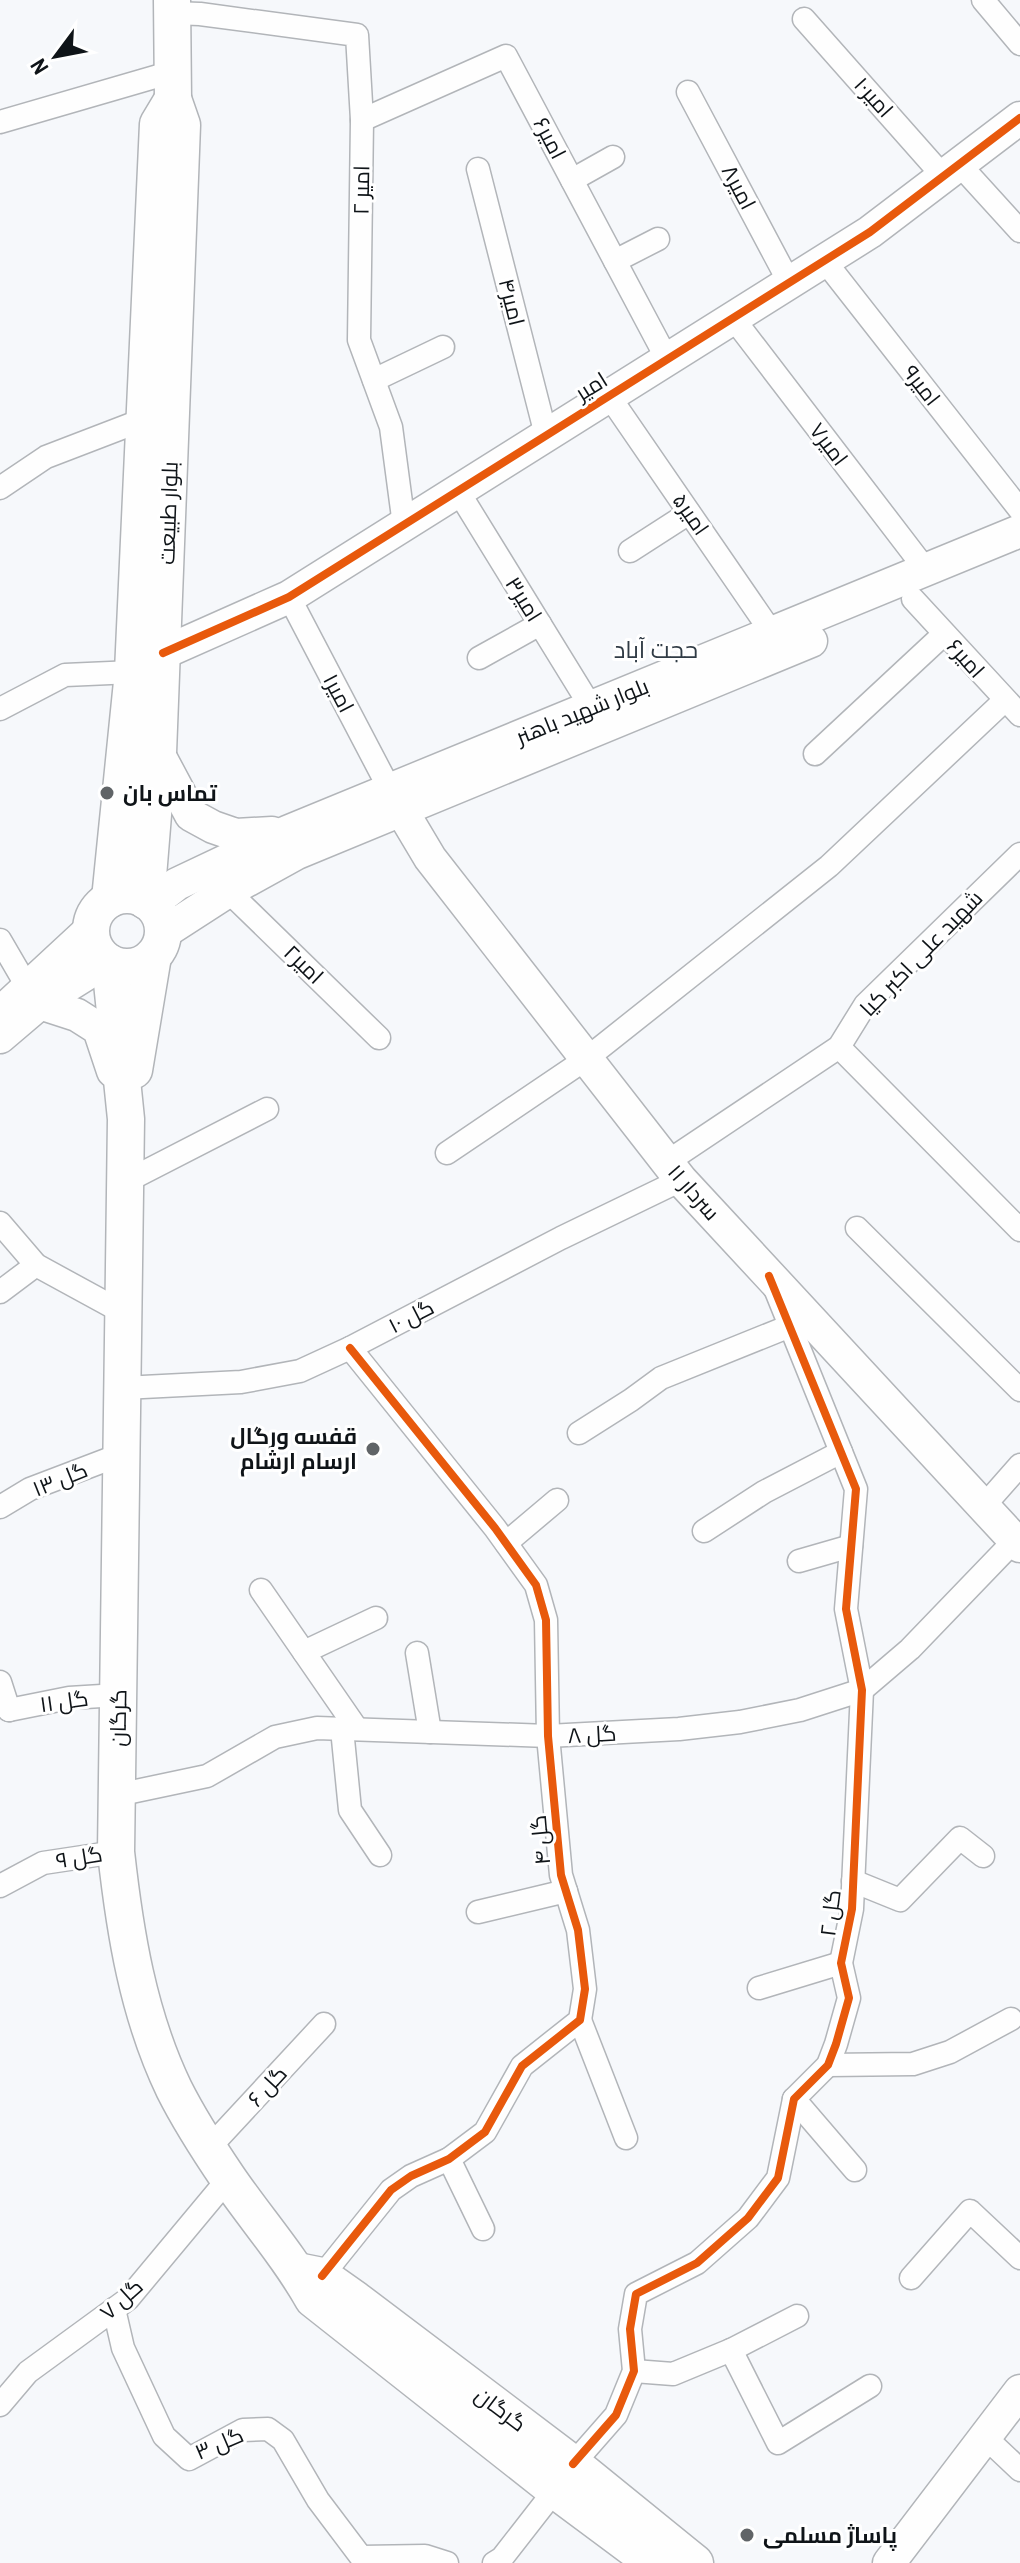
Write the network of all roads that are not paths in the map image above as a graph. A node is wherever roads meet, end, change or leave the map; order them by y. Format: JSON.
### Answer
{"nodes":[{"id":1,"x":983,"y":0,"type":"edge"},
{"id":2,"x":172,"y":7,"type":"edge"},
{"id":3,"x":804,"y":19,"type":"dead end"},
{"id":4,"x":1020,"y":44,"type":"edge"},
{"id":5,"x":688,"y":92,"type":"dead end"},
{"id":6,"x":171,"y":105,"type":"junction"},
{"id":7,"x":1020,"y":118,"type":"edge"},
{"id":8,"x":362,"y":120,"type":"junction"},
{"id":9,"x":0,"y":122,"type":"edge"},
{"id":10,"x":613,"y":157,"type":"dead end"},
{"id":11,"x":478,"y":169,"type":"dead end"},
{"id":12,"x":951,"y":170,"type":"junction"},
{"id":13,"x":572,"y":180,"type":"junction"},
{"id":14,"x":1020,"y":231,"type":"edge"},
{"id":15,"x":658,"y":239,"type":"dead end"},
{"id":16,"x":824,"y":260,"type":"junction"},
{"id":17,"x":615,"y":261,"type":"junction"},
{"id":18,"x":789,"y":282,"type":"junction"},
{"id":19,"x":733,"y":318,"type":"junction"},
{"id":20,"x":443,"y":347,"type":"dead end"},
{"id":21,"x":667,"y":359,"type":"junction"},
{"id":22,"x":374,"y":380,"type":"junction"},
{"id":23,"x":609,"y":396,"type":"junction"},
{"id":24,"x":145,"y":419,"type":"junction"},
{"id":25,"x":546,"y":435,"type":"junction"},
{"id":26,"x":0,"y":488,"type":"edge"},
{"id":27,"x":458,"y":491,"type":"junction"},
{"id":28,"x":1020,"y":510,"type":"edge"},
{"id":29,"x":689,"y":513,"type":"junction"},
{"id":30,"x":404,"y":525,"type":"junction"},
{"id":31,"x":1020,"y":531,"type":"edge"},
{"id":32,"x":630,"y":551,"type":"dead end"},
{"id":33,"x":1020,"y":555,"type":"edge"},
{"id":34,"x":926,"y":570,"type":"junction"},
{"id":35,"x":289,"y":597,"type":"junction"},
{"id":36,"x":913,"y":599,"type":"junction"},
{"id":37,"x":540,"y":624,"type":"junction"},
{"id":38,"x":772,"y":633,"type":"junction"},
{"id":39,"x":944,"y":634,"type":"junction"},
{"id":40,"x":163,"y":653,"type":"junction"},
{"id":41,"x":479,"y":658,"type":"dead end"},
{"id":42,"x":133,"y":672,"type":"junction"},
{"id":43,"x":591,"y":707,"type":"junction"},
{"id":44,"x":1012,"y":708,"type":"edge"},
{"id":45,"x":0,"y":709,"type":"edge"},
{"id":46,"x":158,"y":753,"type":"junction"},
{"id":47,"x":815,"y":754,"type":"dead end"},
{"id":48,"x":396,"y":800,"type":"junction"},
{"id":49,"x":287,"y":832,"type":"junction"},
{"id":50,"x":1020,"y":854,"type":"edge"},
{"id":51,"x":228,"y":891,"type":"junction"},
{"id":52,"x":110,"y":899,"type":"junction"},
{"id":53,"x":153,"y":924,"type":"junction"},
{"id":54,"x":91,"y":929,"type":"junction"},
{"id":55,"x":0,"y":940,"type":"edge"},
{"id":56,"x":109,"y":962,"type":"junction"},
{"id":57,"x":34,"y":996,"type":"junction"},
{"id":58,"x":0,"y":1014,"type":"edge"},
{"id":59,"x":0,"y":1037,"type":"edge"},
{"id":60,"x":379,"y":1038,"type":"dead end"},
{"id":61,"x":839,"y":1047,"type":"junction"},
{"id":62,"x":586,"y":1059,"type":"junction"},
{"id":63,"x":267,"y":1109,"type":"dead end"},
{"id":64,"x":126,"y":1119,"type":"junction"},
{"id":65,"x":447,"y":1153,"type":"dead end"},
{"id":66,"x":674,"y":1171,"type":"junction"},
{"id":67,"x":125,"y":1182,"type":"junction"},
{"id":68,"x":0,"y":1223,"type":"edge"},
{"id":69,"x":857,"y":1228,"type":"dead end"},
{"id":70,"x":1020,"y":1230,"type":"edge"},
{"id":71,"x":36,"y":1265,"type":"junction"},
{"id":72,"x":769,"y":1276,"type":"junction"},
{"id":73,"x":0,"y":1292,"type":"edge"},
{"id":74,"x":124,"y":1313,"type":"junction"},
{"id":75,"x":790,"y":1326,"type":"junction"},
{"id":76,"x":350,"y":1348,"type":"junction"},
{"id":77,"x":123,"y":1388,"type":"junction"},
{"id":78,"x":1020,"y":1390,"type":"edge"},
{"id":79,"x":579,"y":1433,"type":"dead end"},
{"id":80,"x":841,"y":1452,"type":"junction"},
{"id":81,"x":122,"y":1454,"type":"junction"},
{"id":82,"x":1020,"y":1465,"type":"edge"},
{"id":83,"x":557,"y":1500,"type":"dead end"},
{"id":84,"x":0,"y":1507,"type":"edge"},
{"id":85,"x":983,"y":1507,"type":"junction"},
{"id":86,"x":704,"y":1531,"type":"dead end"},
{"id":87,"x":506,"y":1543,"type":"junction"},
{"id":88,"x":1018,"y":1543,"type":"edge"},
{"id":89,"x":851,"y":1546,"type":"junction"},
{"id":90,"x":799,"y":1561,"type":"dead end"},
{"id":91,"x":261,"y":1590,"type":"dead end"},
{"id":92,"x":376,"y":1618,"type":"dead end"},
{"id":93,"x":304,"y":1652,"type":"junction"},
{"id":94,"x":417,"y":1653,"type":"dead end"},
{"id":95,"x":0,"y":1682,"type":"edge"},
{"id":96,"x":862,"y":1690,"type":"junction"},
{"id":97,"x":118,"y":1695,"type":"junction"},
{"id":98,"x":5,"y":1714,"type":"edge"},
{"id":99,"x":350,"y":1729,"type":"junction"},
{"id":100,"x":430,"y":1732,"type":"junction"},
{"id":101,"x":548,"y":1736,"type":"junction"},
{"id":102,"x":117,"y":1795,"type":"junction"},
{"id":103,"x":116,"y":1852,"type":"junction"},
{"id":104,"x":380,"y":1855,"type":"dead end"},
{"id":105,"x":983,"y":1856,"type":"dead end"},
{"id":106,"x":853,"y":1881,"type":"junction"},
{"id":107,"x":0,"y":1886,"type":"edge"},
{"id":108,"x":566,"y":1891,"type":"junction"},
{"id":109,"x":478,"y":1912,"type":"dead end"},
{"id":110,"x":841,"y":1963,"type":"junction"},
{"id":111,"x":759,"y":1988,"type":"dead end"},
{"id":112,"x":1011,"y":2019,"type":"dead end"},
{"id":113,"x":580,"y":2020,"type":"junction"},
{"id":114,"x":324,"y":2024,"type":"dead end"},
{"id":115,"x":828,"y":2065,"type":"junction"},
{"id":116,"x":794,"y":2099,"type":"junction"},
{"id":117,"x":626,"y":2138,"type":"dead end"},
{"id":118,"x":209,"y":2148,"type":"junction"},
{"id":119,"x":449,"y":2159,"type":"junction"},
{"id":120,"x":855,"y":2170,"type":"dead end"},
{"id":121,"x":228,"y":2179,"type":"junction"},
{"id":122,"x":483,"y":2229,"type":"dead end"},
{"id":123,"x":1020,"y":2258,"type":"edge"},
{"id":124,"x":310,"y":2274,"type":"junction"},
{"id":125,"x":911,"y":2278,"type":"dead end"},
{"id":126,"x":114,"y":2309,"type":"junction"},
{"id":127,"x":797,"y":2316,"type":"dead end"},
{"id":128,"x":731,"y":2350,"type":"junction"},
{"id":129,"x":634,"y":2371,"type":"junction"},
{"id":130,"x":870,"y":2386,"type":"dead end"},
{"id":131,"x":1020,"y":2391,"type":"edge"},
{"id":132,"x":0,"y":2405,"type":"edge"},
{"id":133,"x":985,"y":2437,"type":"junction"},
{"id":134,"x":1020,"y":2470,"type":"edge"},
{"id":135,"x":564,"y":2477,"type":"junction"},
{"id":136,"x":447,"y":2563,"type":"edge"},
{"id":137,"x":494,"y":2563,"type":"edge"},
{"id":138,"x":653,"y":2563,"type":"edge"},
{"id":139,"x":695,"y":2563,"type":"edge"},
{"id":140,"x":889,"y":2563,"type":"edge"}],
"edges":[{"from":1,"to":4,"type":"street"},
{"from":2,"to":6,"type":"main road"},
{"from":2,"to":8,"type":"street","name":"امیر ۲"},
{"from":3,"to":12,"type":"street","name":"امیر۱۰"},
{"from":5,"to":18,"type":"street","name":"امیر۸"},
{"from":6,"to":9,"type":"street"},
{"from":6,"to":24,"type":"main road","name":"بلوار طبیعت"},
{"from":6,"to":40,"type":"main road","name":"بلوار طبیعت"},
{"from":7,"to":12,"type":"main road","name":"امیر"},
{"from":8,"to":13,"type":"street","name":"امیر۶"},
{"from":8,"to":22,"type":"street","name":"امیر ۲"},
{"from":10,"to":13,"type":"street"},
{"from":11,"to":25,"type":"street","name":"امیر۴"},
{"from":12,"to":14,"type":"street","name":"امیر۱۰"},
{"from":12,"to":16,"type":"main road","name":"امیر"},
{"from":13,"to":17,"type":"street","name":"امیر۶"},
{"from":15,"to":17,"type":"street"},
{"from":16,"to":18,"type":"main road","name":"امیر"},
{"from":16,"to":28,"type":"street","name":"امیر۹"},
{"from":17,"to":21,"type":"street","name":"امیر۶"},
{"from":18,"to":19,"type":"main road","name":"امیر"},
{"from":19,"to":21,"type":"main road","name":"امیر"},
{"from":19,"to":34,"type":"street","name":"امیر۷"},
{"from":20,"to":22,"type":"street"},
{"from":21,"to":23,"type":"main road","name":"امیر"},
{"from":22,"to":30,"type":"street","name":"امیر ۲"},
{"from":23,"to":25,"type":"main road","name":"امیر"},
{"from":23,"to":29,"type":"street","name":"امیر۵"},
{"from":24,"to":26,"type":"street"},
{"from":24,"to":42,"type":"main road","name":"بلوار طبیعت"},
{"from":25,"to":27,"type":"main road","name":"امیر"},
{"from":27,"to":30,"type":"main road","name":"امیر"},
{"from":27,"to":37,"type":"street","name":"امیر۳"},
{"from":29,"to":32,"type":"street"},
{"from":29,"to":38,"type":"street","name":"امیر۵"},
{"from":30,"to":35,"type":"main road","name":"امیر"},
{"from":31,"to":34,"type":"main road","name":"بلوار شهید باهنر"},
{"from":33,"to":36,"type":"main road","name":"بلوار شهید باهنر"},
{"from":34,"to":38,"type":"main road","name":"بلوار شهید باهنر"},
{"from":35,"to":40,"type":"main road","name":"امیر"},
{"from":35,"to":48,"type":"street","name":"امیر۱"},
{"from":36,"to":39,"type":"street","name":"امیر۶"},
{"from":36,"to":48,"type":"main road","name":"بلوار شهید باهنر"},
{"from":37,"to":41,"type":"street"},
{"from":37,"to":43,"type":"street","name":"امیر۳"},
{"from":38,"to":43,"type":"main road","name":"بلوار شهید باهنر"},
{"from":39,"to":44,"type":"street","name":"امیر۶"},
{"from":39,"to":47,"type":"street"},
{"from":40,"to":46,"type":"main road","name":"بلوار طبیعت"},
{"from":42,"to":45,"type":"street"},
{"from":42,"to":52,"type":"main road","name":"بلوار طبیعت"},
{"from":43,"to":48,"type":"main road","name":"بلوار شهید باهنر"},
{"from":44,"to":62,"type":"street"},
{"from":46,"to":49,"type":"main road"},
{"from":46,"to":53,"type":"main road","name":"بلوار طبیعت"},
{"from":48,"to":49,"type":"main road","name":"بلوار شهید باهنر"},
{"from":48,"to":51,"type":"main road","name":"بلوار شهید باهنر"},
{"from":48,"to":62,"type":"main road","name":"سردار ۱۱"},
{"from":49,"to":53,"type":"main road","name":"بلوار شهید باهنر"},
{"from":50,"to":61,"type":"street","name":"شهید علی اکبر کیا"},
{"from":51,"to":53,"type":"main road","name":"بلوار شهید باهنر"},
{"from":51,"to":60,"type":"street","name":"امیر۲"},
{"from":52,"to":53,"type":"main road"},
{"from":52,"to":54,"type":"main road"},
{"from":53,"to":56,"type":"main road"},
{"from":53,"to":64,"type":"main road","name":"بلوار طبیعت"},
{"from":54,"to":56,"type":"main road"},
{"from":54,"to":57,"type":"main road"},
{"from":55,"to":57,"type":"street"},
{"from":56,"to":57,"type":"main road"},
{"from":56,"to":64,"type":"main road"},
{"from":57,"to":58,"type":"main road"},
{"from":57,"to":59,"type":"main road"},
{"from":57,"to":64,"type":"main road"},
{"from":61,"to":66,"type":"street","name":"شهید علی اکبر کیا"},
{"from":61,"to":70,"type":"street"},
{"from":62,"to":65,"type":"street"},
{"from":62,"to":66,"type":"main road","name":"سردار ۱۱"},
{"from":63,"to":67,"type":"street"},
{"from":64,"to":67,"type":"main road","name":"گرگان"},
{"from":66,"to":72,"type":"main road","name":"سردار ۱۱"},
{"from":66,"to":76,"type":"street","name":"گل ۱۰"},
{"from":67,"to":74,"type":"main road","name":"گرگان"},
{"from":68,"to":71,"type":"street"},
{"from":69,"to":78,"type":"street"},
{"from":71,"to":73,"type":"street"},
{"from":71,"to":74,"type":"street"},
{"from":72,"to":75,"type":"street","name":"گل ۲"},
{"from":72,"to":85,"type":"main road","name":"سردار ۱۱"},
{"from":74,"to":77,"type":"main road","name":"گرگان"},
{"from":75,"to":79,"type":"street"},
{"from":75,"to":80,"type":"street","name":"گل ۲"},
{"from":76,"to":77,"type":"street","name":"گل ۱۰"},
{"from":76,"to":87,"type":"street","name":"گل ۴"},
{"from":77,"to":81,"type":"main road","name":"گرگان"},
{"from":80,"to":86,"type":"street"},
{"from":80,"to":89,"type":"street","name":"گل ۲"},
{"from":81,"to":84,"type":"street","name":"گل ۱۳"},
{"from":81,"to":97,"type":"main road","name":"گرگان"},
{"from":82,"to":85,"type":"street"},
{"from":83,"to":87,"type":"street"},
{"from":85,"to":88,"type":"main road","name":"سردار ۱۱"},
{"from":87,"to":101,"type":"street","name":"گل ۴"},
{"from":88,"to":96,"type":"street","name":"گل ۸"},
{"from":89,"to":90,"type":"street"},
{"from":89,"to":96,"type":"street","name":"گل ۲"},
{"from":91,"to":93,"type":"street"},
{"from":92,"to":93,"type":"street"},
{"from":93,"to":99,"type":"street"},
{"from":94,"to":100,"type":"street"},
{"from":95,"to":98,"type":"street"},
{"from":96,"to":101,"type":"street","name":"گل ۸"},
{"from":96,"to":106,"type":"street","name":"گل ۲"},
{"from":97,"to":98,"type":"street","name":"گل ۱۱"},
{"from":97,"to":102,"type":"main road","name":"گرگان"},
{"from":99,"to":100,"type":"street","name":"گل ۸"},
{"from":99,"to":102,"type":"street","name":"گل ۸"},
{"from":99,"to":104,"type":"street"},
{"from":100,"to":101,"type":"street","name":"گل ۸"},
{"from":101,"to":108,"type":"street","name":"گل ۴"},
{"from":102,"to":103,"type":"main road","name":"گرگان"},
{"from":103,"to":107,"type":"street","name":"گل ۹"},
{"from":103,"to":118,"type":"main road","name":"گرگان"},
{"from":105,"to":106,"type":"street"},
{"from":106,"to":110,"type":"street","name":"گل ۲"},
{"from":108,"to":109,"type":"street"},
{"from":108,"to":113,"type":"street","name":"گل ۴"},
{"from":110,"to":111,"type":"street"},
{"from":110,"to":115,"type":"street","name":"گل ۲"},
{"from":112,"to":115,"type":"street"},
{"from":113,"to":117,"type":"street"},
{"from":113,"to":119,"type":"street"},
{"from":114,"to":118,"type":"street","name":"گل ۶"},
{"from":115,"to":116,"type":"street","name":"گل ۲"},
{"from":116,"to":120,"type":"street"},
{"from":116,"to":129,"type":"street"},
{"from":118,"to":121,"type":"main road","name":"گرگان"},
{"from":119,"to":122,"type":"street"},
{"from":119,"to":124,"type":"street"},
{"from":121,"to":124,"type":"main road","name":"گرگان"},
{"from":121,"to":126,"type":"street","name":"گل ۷"},
{"from":123,"to":125,"type":"street"},
{"from":124,"to":135,"type":"main road","name":"گرگان"},
{"from":126,"to":132,"type":"street","name":"گل ۷"},
{"from":126,"to":136,"type":"street","name":"گل ۳"},
{"from":127,"to":128,"type":"street"},
{"from":128,"to":129,"type":"street"},
{"from":128,"to":130,"type":"street"},
{"from":129,"to":135,"type":"street"},
{"from":131,"to":133,"type":"main road"},
{"from":133,"to":134,"type":"street"},
{"from":133,"to":140,"type":"main road"},
{"from":135,"to":137,"type":"street"},
{"from":135,"to":138,"type":"main road","name":"گرگان"},
{"from":135,"to":139,"type":"main road","name":"گرگان"}]}
